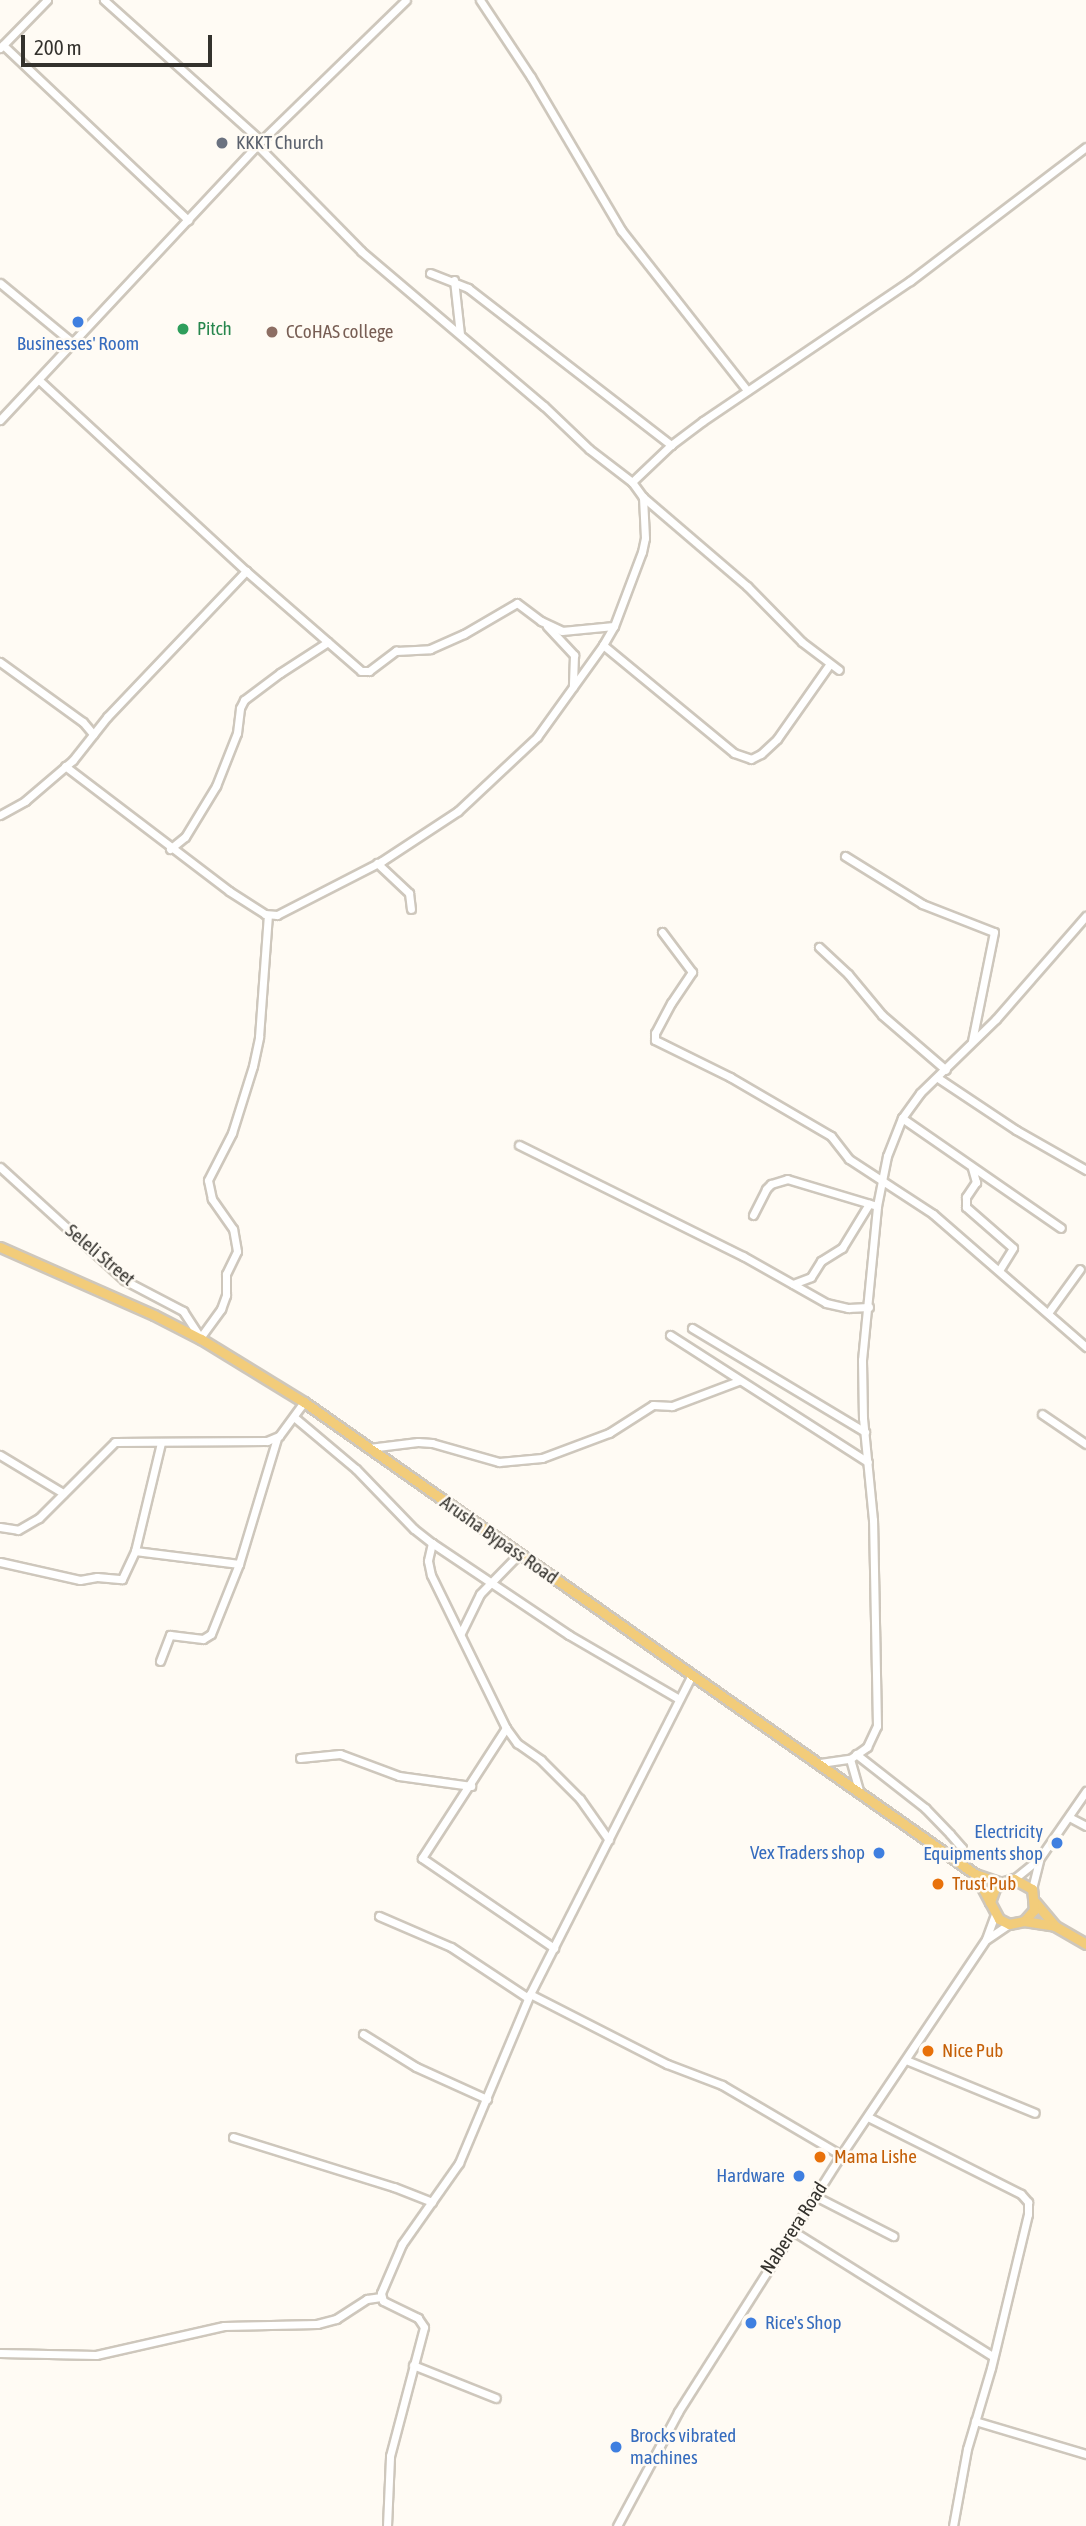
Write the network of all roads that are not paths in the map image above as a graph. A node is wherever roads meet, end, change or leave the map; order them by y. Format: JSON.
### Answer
{"nodes":[{"id":1,"x":47,"y":0,"type":"edge"},
{"id":2,"x":104,"y":0,"type":"edge"},
{"id":3,"x":406,"y":0,"type":"edge"},
{"id":4,"x":480,"y":0,"type":"edge"},
{"id":5,"x":1,"y":47,"type":"edge"},
{"id":6,"x":259,"y":143,"type":"junction"},
{"id":7,"x":1086,"y":147,"type":"edge"},
{"id":8,"x":188,"y":220,"type":"junction"},
{"id":9,"x":430,"y":272,"type":"dead end"},
{"id":10,"x":454,"y":280,"type":"junction"},
{"id":11,"x":0,"y":284,"type":"edge"},
{"id":12,"x":460,"y":334,"type":"junction"},
{"id":13,"x":74,"y":344,"type":"junction"},
{"id":14,"x":39,"y":380,"type":"junction"},
{"id":15,"x":747,"y":390,"type":"junction"},
{"id":16,"x":0,"y":420,"type":"edge"},
{"id":17,"x":670,"y":445,"type":"junction"},
{"id":18,"x":632,"y":482,"type":"junction"},
{"id":19,"x":643,"y":497,"type":"junction"},
{"id":20,"x":246,"y":572,"type":"junction"},
{"id":21,"x":541,"y":621,"type":"junction"},
{"id":22,"x":614,"y":626,"type":"junction"},
{"id":23,"x":328,"y":642,"type":"junction"},
{"id":24,"x":603,"y":645,"type":"junction"},
{"id":25,"x":0,"y":662,"type":"edge"},
{"id":26,"x":829,"y":665,"type":"junction"},
{"id":27,"x":839,"y":670,"type":"dead end"},
{"id":28,"x":573,"y":689,"type":"junction"},
{"id":29,"x":93,"y":734,"type":"junction"},
{"id":30,"x":65,"y":766,"type":"junction"},
{"id":31,"x":0,"y":815,"type":"edge"},
{"id":32,"x":170,"y":849,"type":"junction"},
{"id":33,"x":845,"y":856,"type":"dead end"},
{"id":34,"x":377,"y":863,"type":"junction"},
{"id":35,"x":411,"y":909,"type":"dead end"},
{"id":36,"x":268,"y":915,"type":"junction"},
{"id":37,"x":1086,"y":916,"type":"edge"},
{"id":38,"x":662,"y":932,"type":"dead end"},
{"id":39,"x":819,"y":947,"type":"dead end"},
{"id":40,"x":971,"y":1045,"type":"junction"},
{"id":41,"x":946,"y":1070,"type":"junction"},
{"id":42,"x":939,"y":1078,"type":"junction"},
{"id":43,"x":902,"y":1118,"type":"junction"},
{"id":44,"x":519,"y":1145,"type":"dead end"},
{"id":45,"x":0,"y":1167,"type":"edge"},
{"id":46,"x":972,"y":1167,"type":"junction"},
{"id":47,"x":1086,"y":1170,"type":"edge"},
{"id":48,"x":881,"y":1180,"type":"junction"},
{"id":49,"x":873,"y":1205,"type":"junction"},
{"id":50,"x":753,"y":1215,"type":"dead end"},
{"id":51,"x":1061,"y":1227,"type":"dead end"},
{"id":52,"x":0,"y":1247,"type":"edge"},
{"id":53,"x":1080,"y":1269,"type":"dead end"},
{"id":54,"x":999,"y":1270,"type":"junction"},
{"id":55,"x":793,"y":1284,"type":"junction"},
{"id":56,"x":869,"y":1307,"type":"junction"},
{"id":57,"x":1048,"y":1313,"type":"junction"},
{"id":58,"x":692,"y":1328,"type":"dead end"},
{"id":59,"x":670,"y":1335,"type":"dead end"},
{"id":60,"x":201,"y":1338,"type":"junction"},
{"id":61,"x":1086,"y":1347,"type":"edge"},
{"id":62,"x":738,"y":1381,"type":"junction"},
{"id":63,"x":304,"y":1402,"type":"junction"},
{"id":64,"x":1042,"y":1414,"type":"dead end"},
{"id":65,"x":294,"y":1417,"type":"junction"},
{"id":66,"x":865,"y":1432,"type":"junction"},
{"id":67,"x":276,"y":1438,"type":"junction"},
{"id":68,"x":160,"y":1443,"type":"junction"},
{"id":69,"x":1086,"y":1444,"type":"edge"},
{"id":70,"x":369,"y":1448,"type":"junction"},
{"id":71,"x":0,"y":1455,"type":"edge"},
{"id":72,"x":868,"y":1462,"type":"junction"},
{"id":73,"x":63,"y":1493,"type":"junction"},
{"id":74,"x":0,"y":1527,"type":"edge"},
{"id":75,"x":432,"y":1543,"type":"junction"},
{"id":76,"x":135,"y":1550,"type":"junction"},
{"id":77,"x":519,"y":1554,"type":"junction"},
{"id":78,"x":0,"y":1562,"type":"edge"},
{"id":79,"x":239,"y":1564,"type":"junction"},
{"id":80,"x":492,"y":1583,"type":"junction"},
{"id":81,"x":461,"y":1633,"type":"junction"},
{"id":82,"x":160,"y":1661,"type":"dead end"},
{"id":83,"x":692,"y":1675,"type":"junction"},
{"id":84,"x":679,"y":1699,"type":"junction"},
{"id":85,"x":506,"y":1728,"type":"junction"},
{"id":86,"x":853,"y":1757,"type":"junction"},
{"id":87,"x":300,"y":1758,"type":"dead end"},
{"id":88,"x":820,"y":1763,"type":"junction"},
{"id":89,"x":471,"y":1786,"type":"junction"},
{"id":90,"x":1086,"y":1791,"type":"edge"},
{"id":91,"x":860,"y":1793,"type":"junction"},
{"id":92,"x":1069,"y":1817,"type":"junction"},
{"id":93,"x":1086,"y":1826,"type":"edge"},
{"id":94,"x":610,"y":1839,"type":"junction"},
{"id":95,"x":1039,"y":1859,"type":"junction"},
{"id":96,"x":962,"y":1864,"type":"junction"},
{"id":97,"x":975,"y":1874,"type":"junction"},
{"id":98,"x":1014,"y":1879,"type":"junction"},
{"id":99,"x":1001,"y":1882,"type":"junction"},
{"id":100,"x":1032,"y":1889,"type":"junction"},
{"id":101,"x":990,"y":1902,"type":"junction"},
{"id":102,"x":1035,"y":1902,"type":"junction"},
{"id":103,"x":995,"y":1914,"type":"junction"},
{"id":104,"x":379,"y":1916,"type":"dead end"},
{"id":105,"x":1024,"y":1921,"type":"junction"},
{"id":106,"x":1009,"y":1924,"type":"junction"},
{"id":107,"x":1055,"y":1926,"type":"junction"},
{"id":108,"x":986,"y":1940,"type":"junction"},
{"id":109,"x":1086,"y":1944,"type":"edge"},
{"id":110,"x":554,"y":1948,"type":"junction"},
{"id":111,"x":529,"y":1996,"type":"junction"},
{"id":112,"x":363,"y":2034,"type":"dead end"},
{"id":113,"x":906,"y":2060,"type":"junction"},
{"id":114,"x":486,"y":2099,"type":"junction"},
{"id":115,"x":1035,"y":2113,"type":"dead end"},
{"id":116,"x":868,"y":2117,"type":"junction"},
{"id":117,"x":233,"y":2137,"type":"dead end"},
{"id":118,"x":841,"y":2155,"type":"junction"},
{"id":119,"x":815,"y":2196,"type":"junction"},
{"id":120,"x":432,"y":2202,"type":"junction"},
{"id":121,"x":793,"y":2231,"type":"junction"},
{"id":122,"x":893,"y":2236,"type":"dead end"},
{"id":123,"x":381,"y":2297,"type":"junction"},
{"id":124,"x":0,"y":2353,"type":"edge"},
{"id":125,"x":992,"y":2356,"type":"junction"},
{"id":126,"x":413,"y":2365,"type":"junction"},
{"id":127,"x":496,"y":2398,"type":"dead end"},
{"id":128,"x":975,"y":2421,"type":"junction"},
{"id":129,"x":1086,"y":2454,"type":"edge"},
{"id":130,"x":387,"y":2526,"type":"edge"},
{"id":131,"x":617,"y":2526,"type":"edge"},
{"id":132,"x":953,"y":2526,"type":"edge"}],
"edges":[{"from":1,"to":5,"type":"street"},
{"from":2,"to":6,"type":"street"},
{"from":3,"to":6,"type":"street"},
{"from":4,"to":15,"type":"street"},
{"from":5,"to":8,"type":"street"},
{"from":6,"to":8,"type":"street"},
{"from":6,"to":12,"type":"street"},
{"from":7,"to":15,"type":"street"},
{"from":8,"to":13,"type":"street"},
{"from":9,"to":10,"type":"street"},
{"from":10,"to":12,"type":"street"},
{"from":10,"to":17,"type":"street"},
{"from":11,"to":13,"type":"street"},
{"from":12,"to":18,"type":"street"},
{"from":13,"to":14,"type":"street"},
{"from":14,"to":16,"type":"street"},
{"from":14,"to":20,"type":"street"},
{"from":15,"to":17,"type":"street"},
{"from":17,"to":18,"type":"street"},
{"from":18,"to":19,"type":"street"},
{"from":19,"to":22,"type":"street"},
{"from":19,"to":26,"type":"street"},
{"from":20,"to":23,"type":"street"},
{"from":20,"to":29,"type":"street"},
{"from":21,"to":22,"type":"street"},
{"from":21,"to":23,"type":"street"},
{"from":21,"to":28,"type":"street"},
{"from":22,"to":24,"type":"street"},
{"from":23,"to":32,"type":"street"},
{"from":24,"to":26,"type":"street"},
{"from":24,"to":28,"type":"street"},
{"from":25,"to":29,"type":"street"},
{"from":26,"to":27,"type":"street"},
{"from":28,"to":34,"type":"street"},
{"from":29,"to":30,"type":"street"},
{"from":30,"to":31,"type":"street"},
{"from":30,"to":32,"type":"street"},
{"from":32,"to":36,"type":"street"},
{"from":33,"to":40,"type":"street"},
{"from":34,"to":35,"type":"street"},
{"from":34,"to":36,"type":"street"},
{"from":36,"to":60,"type":"street"},
{"from":37,"to":40,"type":"street"},
{"from":38,"to":48,"type":"street"},
{"from":39,"to":41,"type":"street"},
{"from":40,"to":41,"type":"street"},
{"from":41,"to":42,"type":"street"},
{"from":42,"to":43,"type":"street"},
{"from":42,"to":47,"type":"street"},
{"from":43,"to":46,"type":"street"},
{"from":43,"to":48,"type":"street"},
{"from":44,"to":55,"type":"street"},
{"from":45,"to":60,"type":"street","name":"Seleli Street"},
{"from":46,"to":51,"type":"street"},
{"from":46,"to":54,"type":"street"},
{"from":48,"to":49,"type":"street"},
{"from":48,"to":54,"type":"street"},
{"from":49,"to":50,"type":"street"},
{"from":49,"to":55,"type":"street"},
{"from":49,"to":56,"type":"street"},
{"from":52,"to":60,"type":"main road","name":"Arusha Bypass Road"},
{"from":53,"to":57,"type":"street"},
{"from":54,"to":57,"type":"street"},
{"from":55,"to":56,"type":"street"},
{"from":56,"to":66,"type":"street"},
{"from":57,"to":61,"type":"street"},
{"from":58,"to":66,"type":"street"},
{"from":59,"to":62,"type":"street"},
{"from":60,"to":63,"type":"main road","name":"Arusha Bypass Road"},
{"from":62,"to":70,"type":"street"},
{"from":62,"to":72,"type":"street"},
{"from":63,"to":65,"type":"street"},
{"from":63,"to":70,"type":"main road","name":"Arusha Bypass Road"},
{"from":64,"to":69,"type":"street"},
{"from":65,"to":67,"type":"street"},
{"from":65,"to":75,"type":"street"},
{"from":66,"to":72,"type":"street"},
{"from":67,"to":68,"type":"street"},
{"from":67,"to":79,"type":"street"},
{"from":68,"to":73,"type":"street"},
{"from":68,"to":76,"type":"street"},
{"from":70,"to":77,"type":"main road","name":"Arusha Bypass Road"},
{"from":71,"to":73,"type":"street"},
{"from":72,"to":86,"type":"street"},
{"from":73,"to":74,"type":"street"},
{"from":75,"to":80,"type":"street"},
{"from":75,"to":81,"type":"street"},
{"from":76,"to":78,"type":"street"},
{"from":76,"to":79,"type":"street"},
{"from":77,"to":80,"type":"street"},
{"from":77,"to":83,"type":"main road","name":"Arusha Bypass Road"},
{"from":79,"to":82,"type":"street"},
{"from":80,"to":81,"type":"street"},
{"from":80,"to":84,"type":"street"},
{"from":81,"to":85,"type":"street"},
{"from":83,"to":84,"type":"street"},
{"from":83,"to":88,"type":"main road","name":"Arusha Bypass Road"},
{"from":84,"to":94,"type":"street"},
{"from":85,"to":89,"type":"street"},
{"from":85,"to":94,"type":"street"},
{"from":86,"to":88,"type":"street"},
{"from":86,"to":91,"type":"street"},
{"from":86,"to":96,"type":"street"},
{"from":87,"to":89,"type":"street"},
{"from":88,"to":91,"type":"main road","name":"Arusha Bypass Road"},
{"from":89,"to":110,"type":"street"},
{"from":90,"to":92,"type":"street"},
{"from":91,"to":96,"type":"main road","name":"Arusha Bypass Road"},
{"from":92,"to":93,"type":"street"},
{"from":92,"to":95,"type":"street"},
{"from":94,"to":110,"type":"street"},
{"from":95,"to":98,"type":"street"},
{"from":95,"to":100,"type":"street"},
{"from":96,"to":97,"type":"main road","name":"Arusha Bypass Road"},
{"from":97,"to":99,"type":"main road","name":"Arusha Bypass Road"},
{"from":97,"to":101,"type":"main road","name":"Arusha Bypass Road"},
{"from":98,"to":99,"type":"main road"},
{"from":98,"to":100,"type":"main road"},
{"from":99,"to":101,"type":"main road"},
{"from":100,"to":102,"type":"main road"},
{"from":101,"to":103,"type":"main road","name":"Arusha Bypass Road"},
{"from":102,"to":105,"type":"main road"},
{"from":102,"to":107,"type":"main road"},
{"from":103,"to":106,"type":"main road"},
{"from":103,"to":108,"type":"street","name":"Naberera Road"},
{"from":104,"to":111,"type":"street"},
{"from":105,"to":106,"type":"main road"},
{"from":105,"to":107,"type":"main road"},
{"from":106,"to":108,"type":"street","name":"Naberera Road"},
{"from":107,"to":109,"type":"main road"},
{"from":108,"to":113,"type":"street","name":"Naberera Road"},
{"from":110,"to":111,"type":"street"},
{"from":111,"to":114,"type":"street"},
{"from":111,"to":118,"type":"street"},
{"from":112,"to":114,"type":"street"},
{"from":113,"to":115,"type":"street"},
{"from":113,"to":116,"type":"street","name":"Naberera Road"},
{"from":114,"to":120,"type":"street"},
{"from":116,"to":118,"type":"street","name":"Naberera Road"},
{"from":116,"to":125,"type":"street"},
{"from":117,"to":120,"type":"street"},
{"from":118,"to":119,"type":"street","name":"Naberera Road"},
{"from":119,"to":121,"type":"street","name":"Naberera Road"},
{"from":119,"to":122,"type":"street"},
{"from":120,"to":123,"type":"street"},
{"from":121,"to":125,"type":"street"},
{"from":121,"to":131,"type":"street","name":"Naberera Road"},
{"from":123,"to":124,"type":"street"},
{"from":123,"to":126,"type":"street"},
{"from":125,"to":128,"type":"street"},
{"from":126,"to":127,"type":"street"},
{"from":126,"to":130,"type":"street"},
{"from":128,"to":129,"type":"street"},
{"from":128,"to":132,"type":"street"}]}
